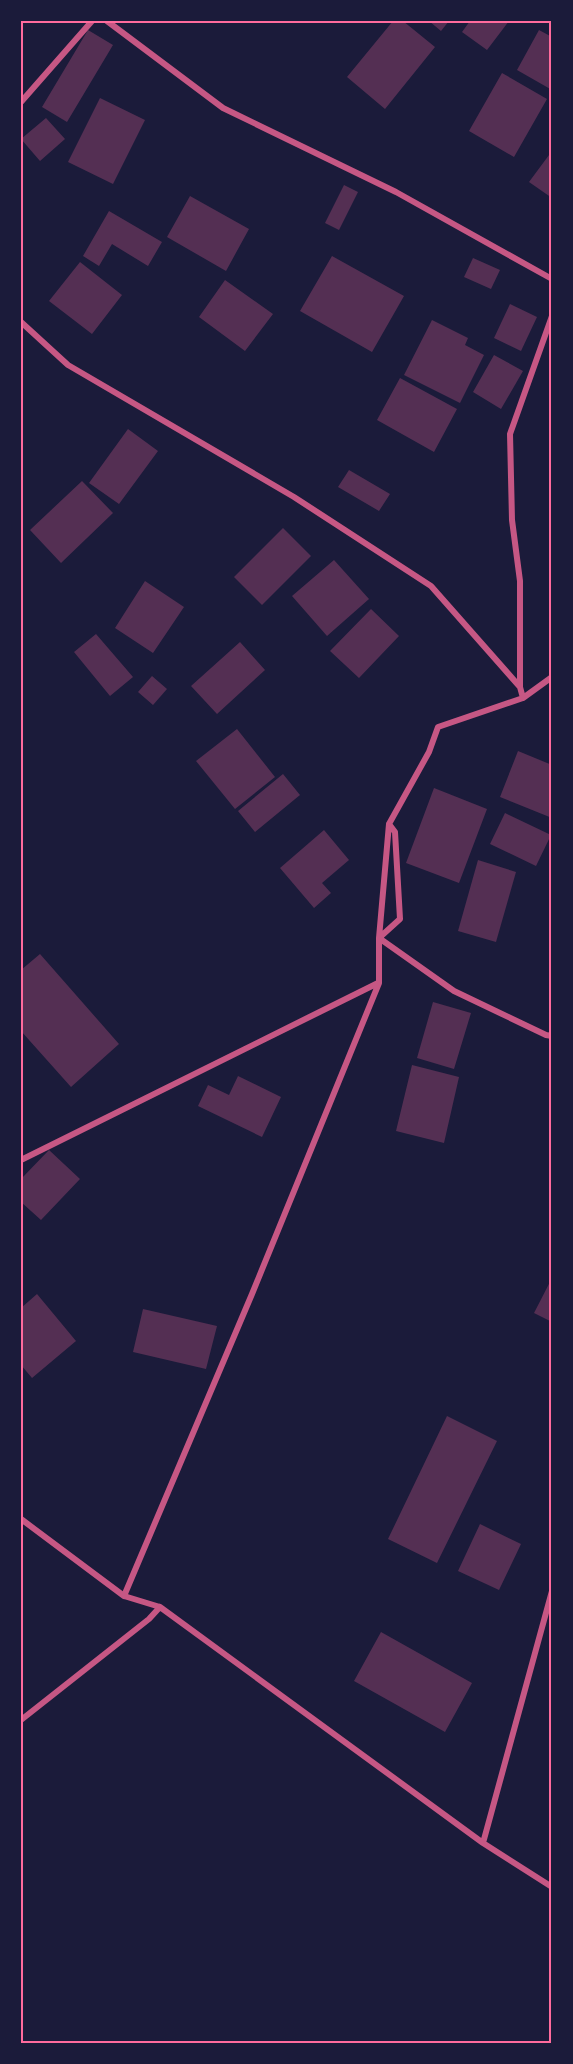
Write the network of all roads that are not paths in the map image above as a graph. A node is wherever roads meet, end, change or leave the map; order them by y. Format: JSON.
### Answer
{"nodes":[{"id":1,"x":92,"y":21,"type":"edge"},
{"id":2,"x":107,"y":21,"type":"edge"},
{"id":3,"x":21,"y":102,"type":"edge"},
{"id":4,"x":552,"y":279,"type":"edge"},
{"id":5,"x":552,"y":316,"type":"edge"},
{"id":6,"x":21,"y":322,"type":"edge"},
{"id":7,"x":552,"y":677,"type":"edge"},
{"id":8,"x":520,"y":687,"type":"junction"},
{"id":9,"x":523,"y":698,"type":"junction"},
{"id":10,"x":389,"y":824,"type":"junction"},
{"id":11,"x":379,"y":938,"type":"junction"},
{"id":12,"x":379,"y":983,"type":"junction"},
{"id":13,"x":552,"y":1036,"type":"edge"},
{"id":14,"x":21,"y":1160,"type":"edge"},
{"id":15,"x":21,"y":1519,"type":"edge"},
{"id":16,"x":552,"y":1591,"type":"edge"},
{"id":17,"x":124,"y":1596,"type":"junction"},
{"id":18,"x":160,"y":1607,"type":"junction"},
{"id":19,"x":21,"y":1720,"type":"edge"},
{"id":20,"x":483,"y":1843,"type":"junction"},
{"id":21,"x":552,"y":1887,"type":"edge"}],
"edges":[{"from":1,"to":3,"type":"street"},
{"from":2,"to":4,"type":"street"},
{"from":5,"to":8,"type":"street"},
{"from":6,"to":8,"type":"street"},
{"from":7,"to":9,"type":"street"},
{"from":8,"to":9,"type":"street"},
{"from":9,"to":10,"type":"street"},
{"from":10,"to":11,"type":"street"},
{"from":10,"to":11,"type":"street"},
{"from":11,"to":12,"type":"street"},
{"from":11,"to":13,"type":"street"},
{"from":12,"to":14,"type":"street"},
{"from":12,"to":17,"type":"street"},
{"from":15,"to":17,"type":"street"},
{"from":16,"to":20,"type":"street"},
{"from":17,"to":18,"type":"street"},
{"from":18,"to":19,"type":"street"},
{"from":18,"to":20,"type":"street"},
{"from":20,"to":21,"type":"street"}]}
